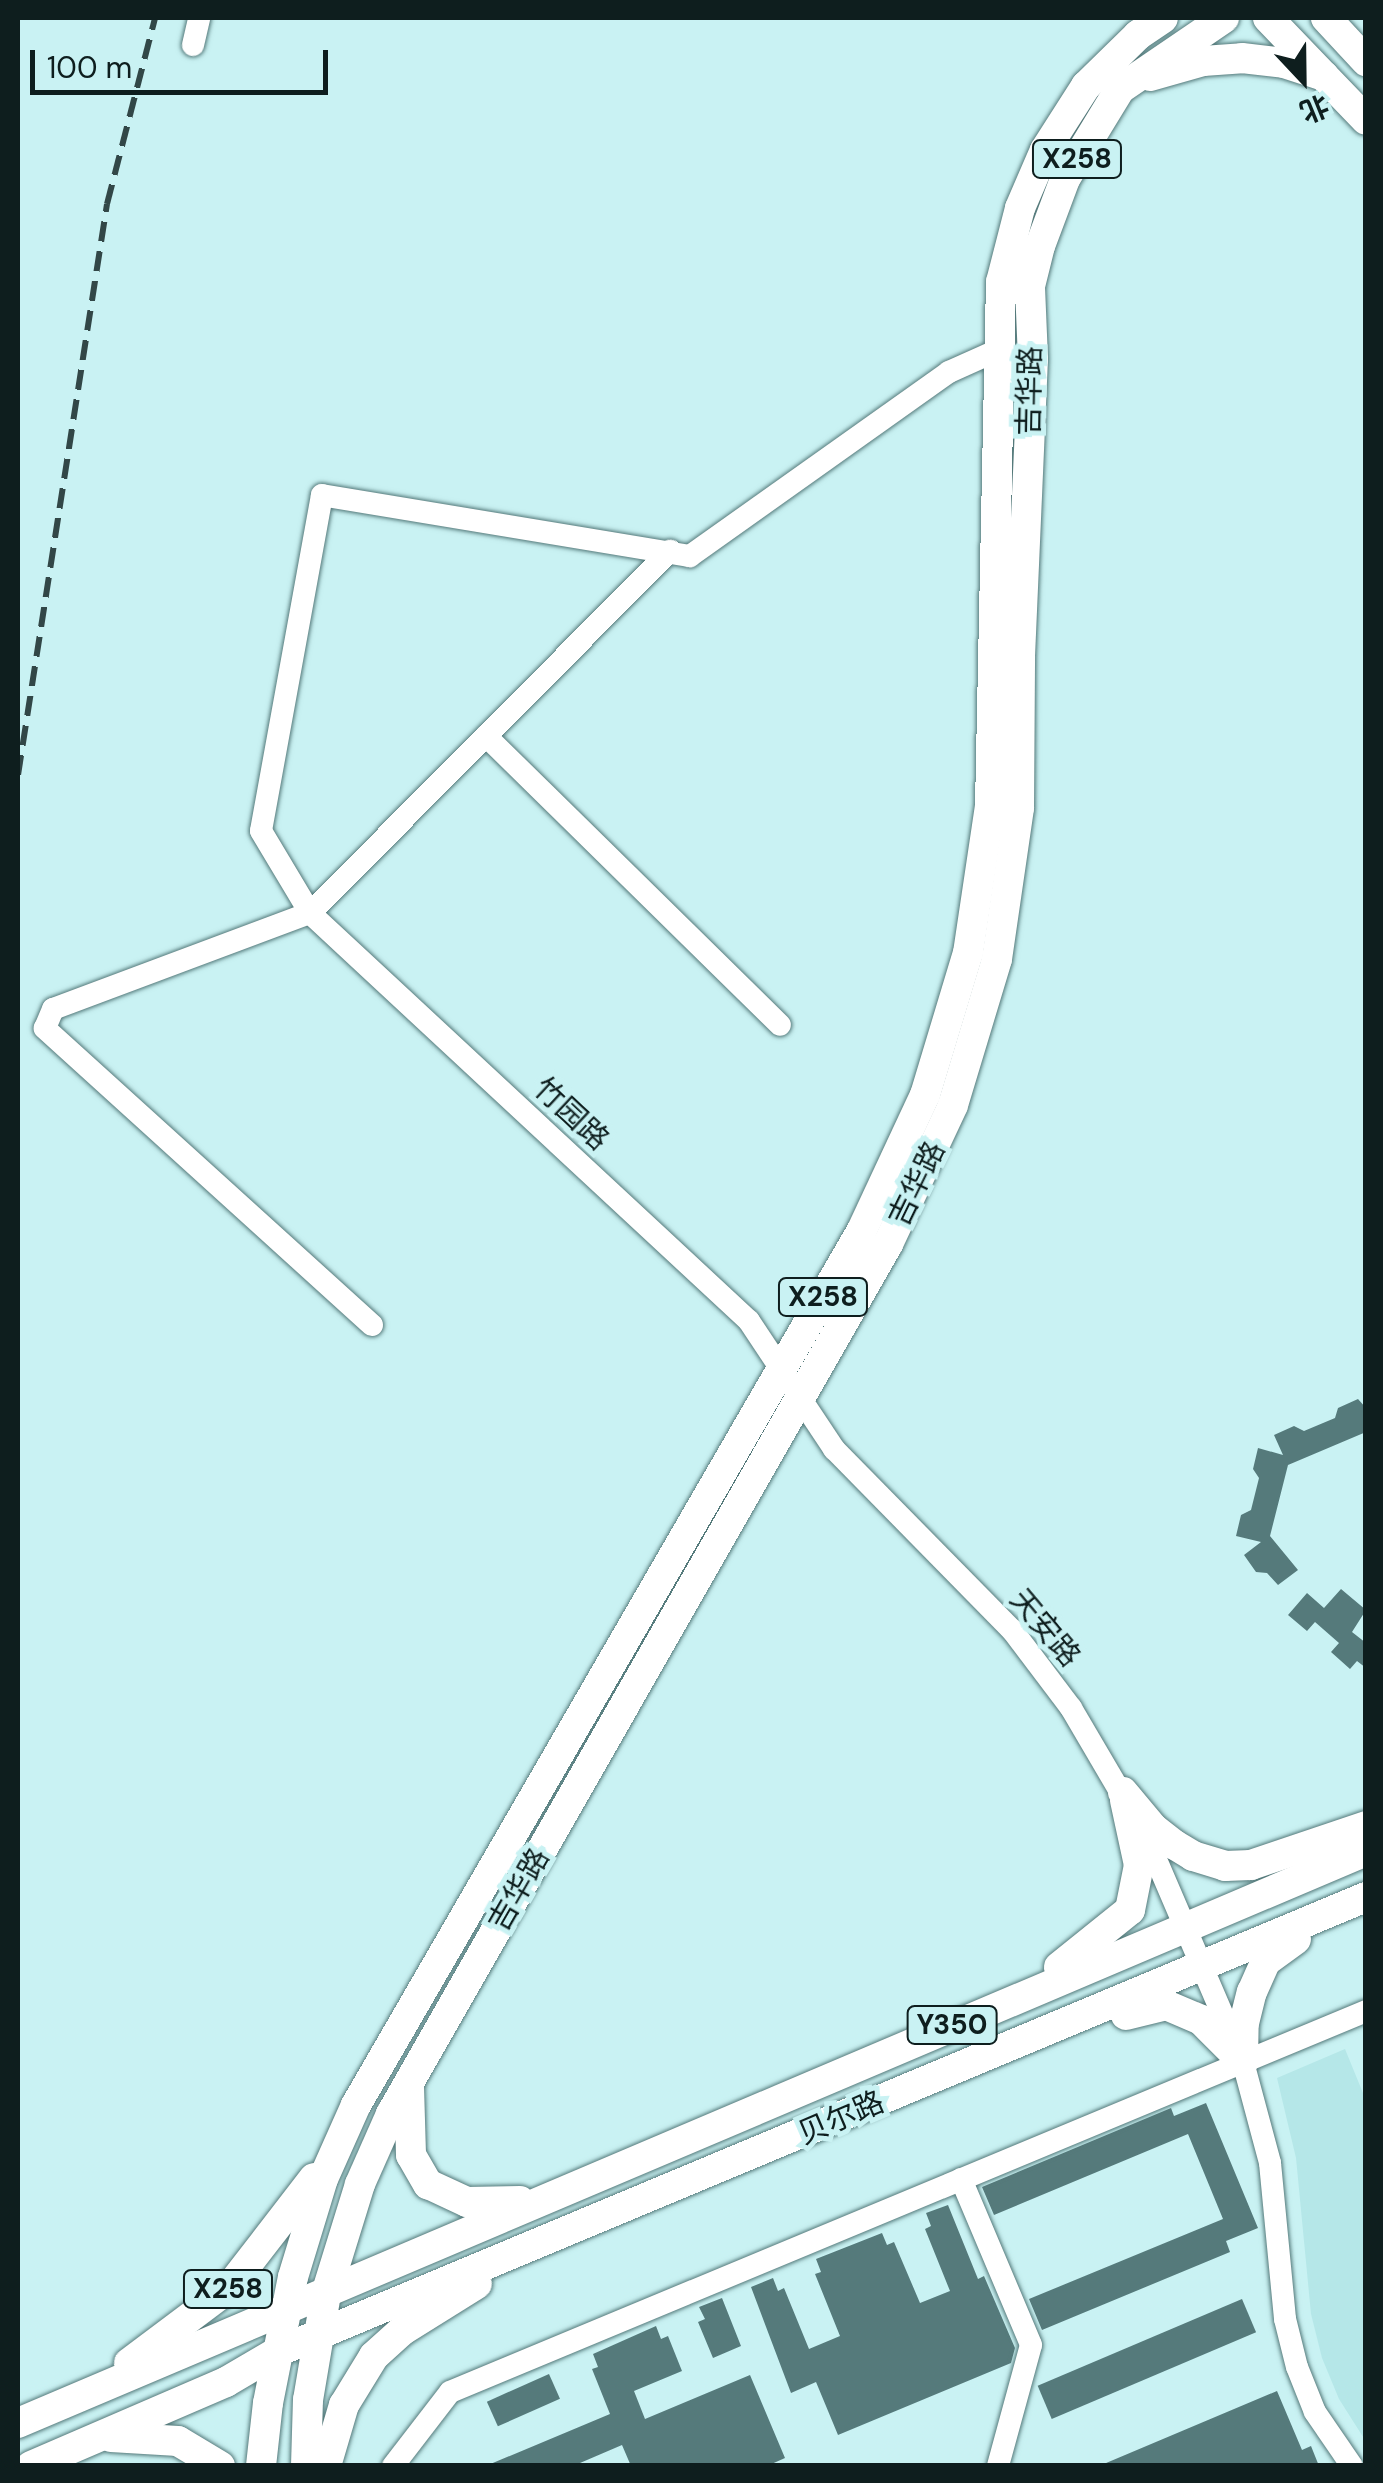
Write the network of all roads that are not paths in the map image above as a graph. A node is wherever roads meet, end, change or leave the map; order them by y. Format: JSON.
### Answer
{"nodes":[{"id":1,"x":199,"y":18,"type":"edge"},
{"id":2,"x":1163,"y":18,"type":"edge"},
{"id":3,"x":1224,"y":18,"type":"edge"},
{"id":4,"x":1268,"y":18,"type":"edge"},
{"id":5,"x":1326,"y":18,"type":"edge"},
{"id":6,"x":194,"y":45,"type":"dead end"},
{"id":7,"x":1366,"y":61,"type":"edge"},
{"id":8,"x":1324,"y":76,"type":"junction"},
{"id":9,"x":1120,"y":89,"type":"junction"},
{"id":10,"x":1366,"y":120,"type":"edge"},
{"id":11,"x":998,"y":350,"type":"junction"},
{"id":12,"x":670,"y":551,"type":"junction"},
{"id":13,"x":486,"y":736,"type":"junction"},
{"id":14,"x":310,"y":913,"type":"junction"},
{"id":15,"x":780,"y":1026,"type":"dead end"},
{"id":16,"x":372,"y":1325,"type":"dead end"},
{"id":17,"x":781,"y":1369,"type":"junction"},
{"id":18,"x":800,"y":1398,"type":"junction"},
{"id":19,"x":1123,"y":1792,"type":"junction"},
{"id":20,"x":1366,"y":1826,"type":"edge"},
{"id":21,"x":1366,"y":1851,"type":"edge"},
{"id":22,"x":1366,"y":1898,"type":"edge"},
{"id":23,"x":1186,"y":1927,"type":"junction"},
{"id":24,"x":1202,"y":1966,"type":"junction"},
{"id":25,"x":1008,"y":2001,"type":"junction"},
{"id":26,"x":1366,"y":2011,"type":"edge"},
{"id":27,"x":1243,"y":2062,"type":"junction"},
{"id":28,"x":410,"y":2080,"type":"junction"},
{"id":29,"x":897,"y":2095,"type":"junction"},
{"id":30,"x":336,"y":2148,"type":"junction"},
{"id":31,"x":961,"y":2179,"type":"junction"},
{"id":32,"x":538,"y":2200,"type":"junction"},
{"id":33,"x":550,"y":2238,"type":"junction"},
{"id":34,"x":326,"y":2294,"type":"junction"},
{"id":35,"x":285,"y":2310,"type":"junction"},
{"id":36,"x":316,"y":2336,"type":"junction"},
{"id":37,"x":277,"y":2352,"type":"junction"},
{"id":38,"x":86,"y":2395,"type":"junction"},
{"id":39,"x":18,"y":2423,"type":"edge"},
{"id":40,"x":103,"y":2436,"type":"junction"},
{"id":41,"x":31,"y":2466,"type":"edge"},
{"id":42,"x":220,"y":2466,"type":"edge"},
{"id":43,"x":261,"y":2466,"type":"edge"},
{"id":44,"x":306,"y":2466,"type":"edge"},
{"id":45,"x":326,"y":2466,"type":"edge"},
{"id":46,"x":393,"y":2466,"type":"edge"},
{"id":47,"x":998,"y":2466,"type":"edge"},
{"id":48,"x":1352,"y":2466,"type":"edge"}],
"edges":[{"from":1,"to":6,"type":"street"},
{"from":2,"to":11,"type":"main road","name":"吉华路","number":"X258"},
{"from":3,"to":9,"type":"main road","name":"吉华路","number":"X258"},
{"from":4,"to":8,"type":"main road"},
{"from":5,"to":7,"type":"main road"},
{"from":8,"to":9,"type":"main road"},
{"from":8,"to":10,"type":"main road"},
{"from":9,"to":18,"type":"main road","name":"吉华路","number":"X258"},
{"from":11,"to":12,"type":"street"},
{"from":11,"to":17,"type":"main road","name":"吉华路","number":"X258"},
{"from":12,"to":13,"type":"street"},
{"from":12,"to":14,"type":"street","name":"竹园路"},
{"from":13,"to":14,"type":"street"},
{"from":13,"to":15,"type":"street"},
{"from":14,"to":16,"type":"street"},
{"from":14,"to":17,"type":"street","name":"竹园路"},
{"from":17,"to":18,"type":"street","name":"天安路"},
{"from":17,"to":30,"type":"main road","name":"吉华路","number":"X258"},
{"from":18,"to":19,"type":"street","name":"天安路"},
{"from":18,"to":28,"type":"main road","name":"吉华路","number":"X258"},
{"from":19,"to":20,"type":"main road"},
{"from":19,"to":23,"type":"street","name":"天安路"},
{"from":19,"to":25,"type":"main road"},
{"from":21,"to":23,"type":"main road","name":"贝尔路","number":"Y350"},
{"from":22,"to":24,"type":"main road","name":"贝尔路","number":"Y350"},
{"from":22,"to":27,"type":"main road"},
{"from":23,"to":24,"type":"street","name":"天安路"},
{"from":23,"to":25,"type":"main road","name":"贝尔路","number":"Y350"},
{"from":24,"to":27,"type":"street","name":"天安路"},
{"from":24,"to":29,"type":"main road","name":"贝尔路","number":"Y350"},
{"from":25,"to":32,"type":"main road","name":"贝尔路","number":"Y350"},
{"from":26,"to":27,"type":"street"},
{"from":27,"to":29,"type":"main road"},
{"from":27,"to":31,"type":"street"},
{"from":27,"to":48,"type":"street","name":"天安路"},
{"from":28,"to":32,"type":"main road"},
{"from":28,"to":34,"type":"main road","name":"吉华路","number":"X258"},
{"from":29,"to":33,"type":"main road","name":"贝尔路","number":"Y350"},
{"from":30,"to":35,"type":"main road"},
{"from":30,"to":38,"type":"main road","number":"X258"},
{"from":31,"to":46,"type":"street"},
{"from":31,"to":47,"type":"street"},
{"from":32,"to":34,"type":"main road","name":"贝尔路","number":"Y350"},
{"from":33,"to":36,"type":"main road","name":"贝尔路","number":"Y350"},
{"from":33,"to":45,"type":"main road"},
{"from":34,"to":35,"type":"main road","number":"X258"},
{"from":34,"to":36,"type":"main road","name":"吉华路","number":"X258"},
{"from":35,"to":37,"type":"main road"},
{"from":35,"to":38,"type":"main road","number":"X258"},
{"from":36,"to":37,"type":"main road","number":"X258"},
{"from":36,"to":44,"type":"main road","name":"吉华路"},
{"from":37,"to":40,"type":"main road","number":"X258"},
{"from":37,"to":43,"type":"main road"},
{"from":38,"to":39,"type":"main road","number":"X258"},
{"from":40,"to":41,"type":"main road","number":"X258"},
{"from":40,"to":42,"type":"main road"}]}
